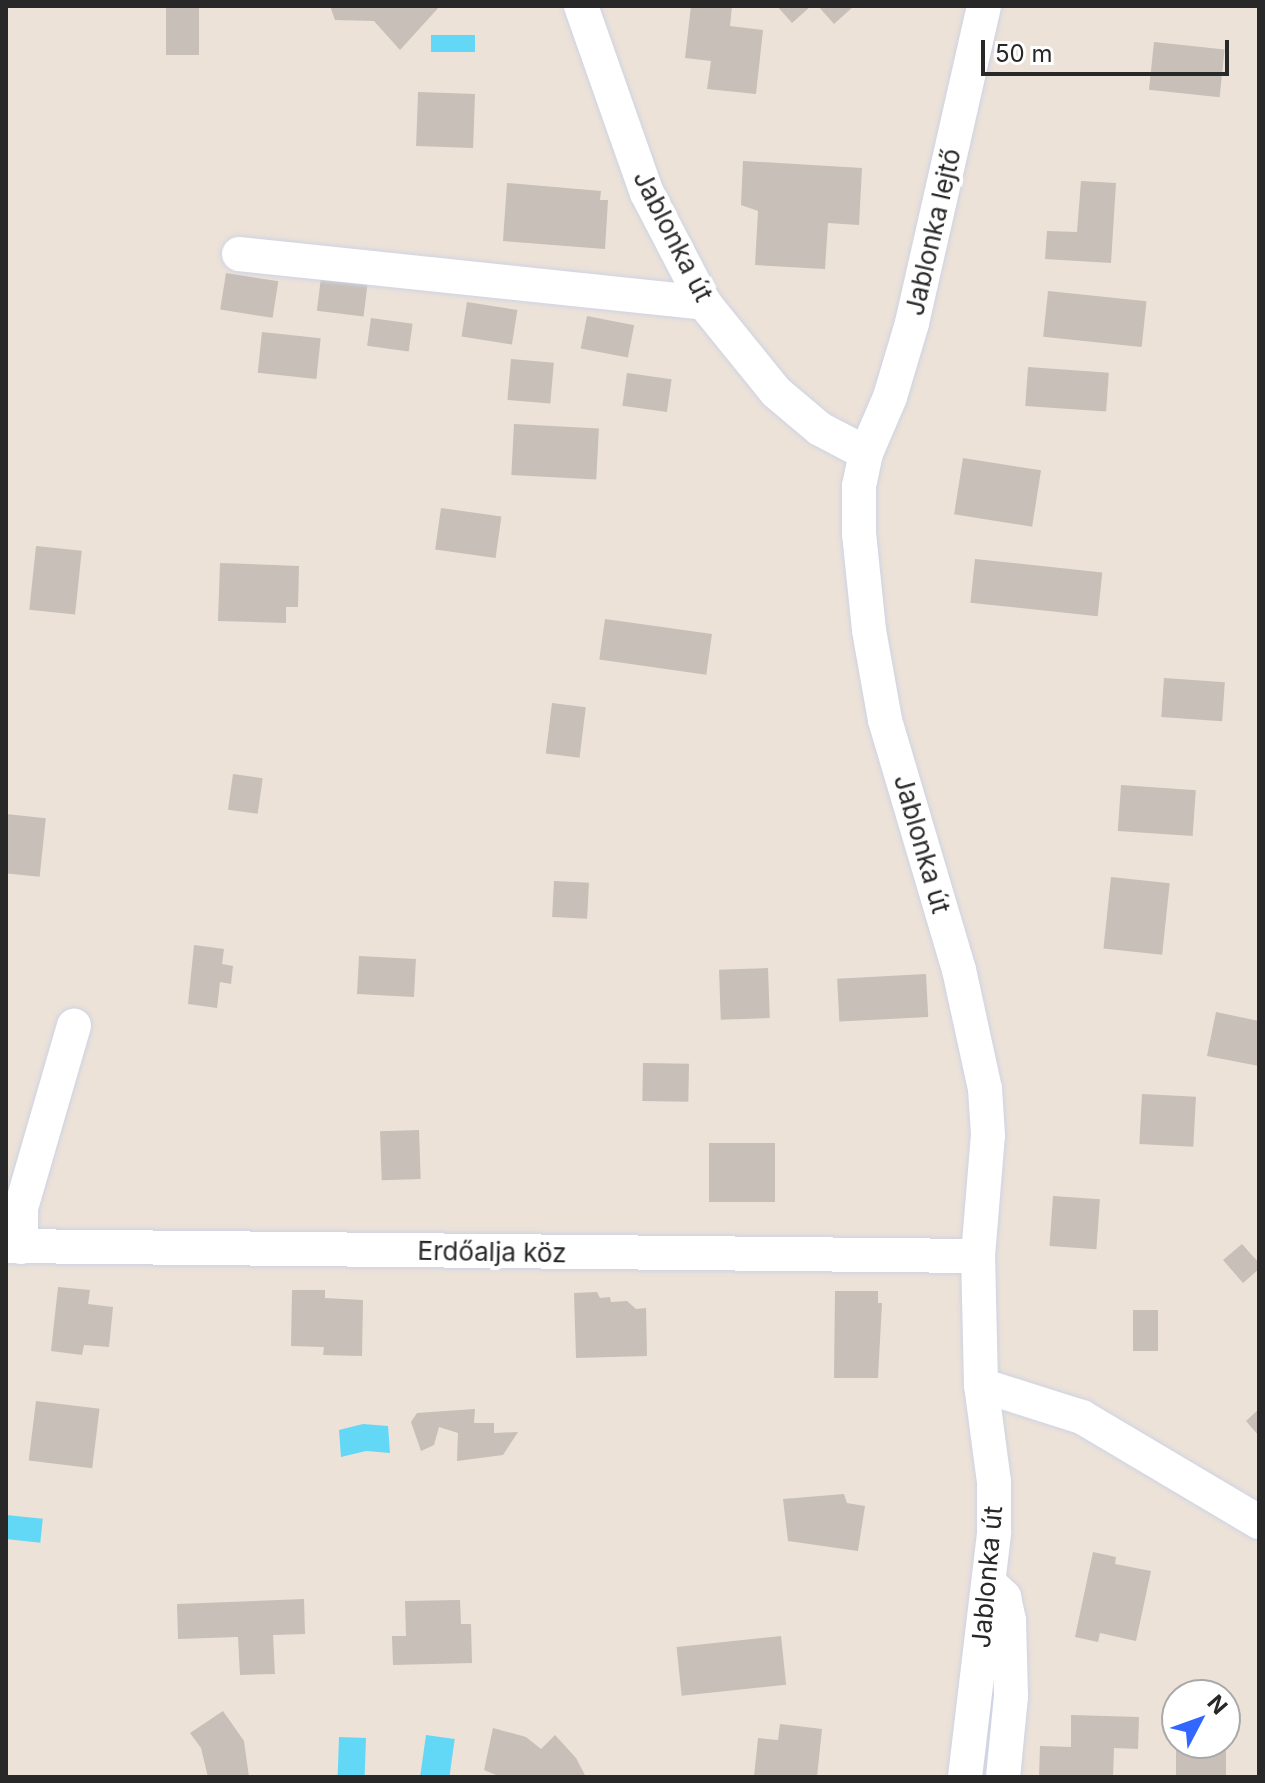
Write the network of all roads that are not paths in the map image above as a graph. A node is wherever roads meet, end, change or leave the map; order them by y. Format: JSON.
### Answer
{"nodes":[{"id":1,"x":581,"y":6,"type":"edge"},
{"id":2,"x":984,"y":6,"type":"edge"},
{"id":3,"x":239,"y":254,"type":"dead end"},
{"id":4,"x":704,"y":303,"type":"junction"},
{"id":5,"x":866,"y":453,"type":"junction"},
{"id":6,"x":74,"y":1026,"type":"dead end"},
{"id":7,"x":14,"y":1246,"type":"edge"},
{"id":8,"x":978,"y":1256,"type":"junction"},
{"id":9,"x":981,"y":1385,"type":"junction"},
{"id":10,"x":1259,"y":1522,"type":"edge"},
{"id":11,"x":989,"y":1583,"type":"junction"},
{"id":12,"x":965,"y":1777,"type":"edge"},
{"id":13,"x":1003,"y":1777,"type":"edge"}],
"edges":[{"from":1,"to":4,"type":"street","name":"Jablonka út"},
{"from":2,"to":5,"type":"street","name":"Jablonka lejtő"},
{"from":3,"to":4,"type":"street"},
{"from":4,"to":5,"type":"street","name":"Jablonka út"},
{"from":5,"to":8,"type":"street","name":"Jablonka út"},
{"from":6,"to":7,"type":"street"},
{"from":7,"to":8,"type":"street","name":"Erdőalja köz"},
{"from":8,"to":9,"type":"street","name":"Jablonka út"},
{"from":9,"to":10,"type":"street"},
{"from":9,"to":11,"type":"street","name":"Jablonka út"},
{"from":11,"to":12,"type":"street","name":"Jablonka út"},
{"from":11,"to":13,"type":"street"}]}
